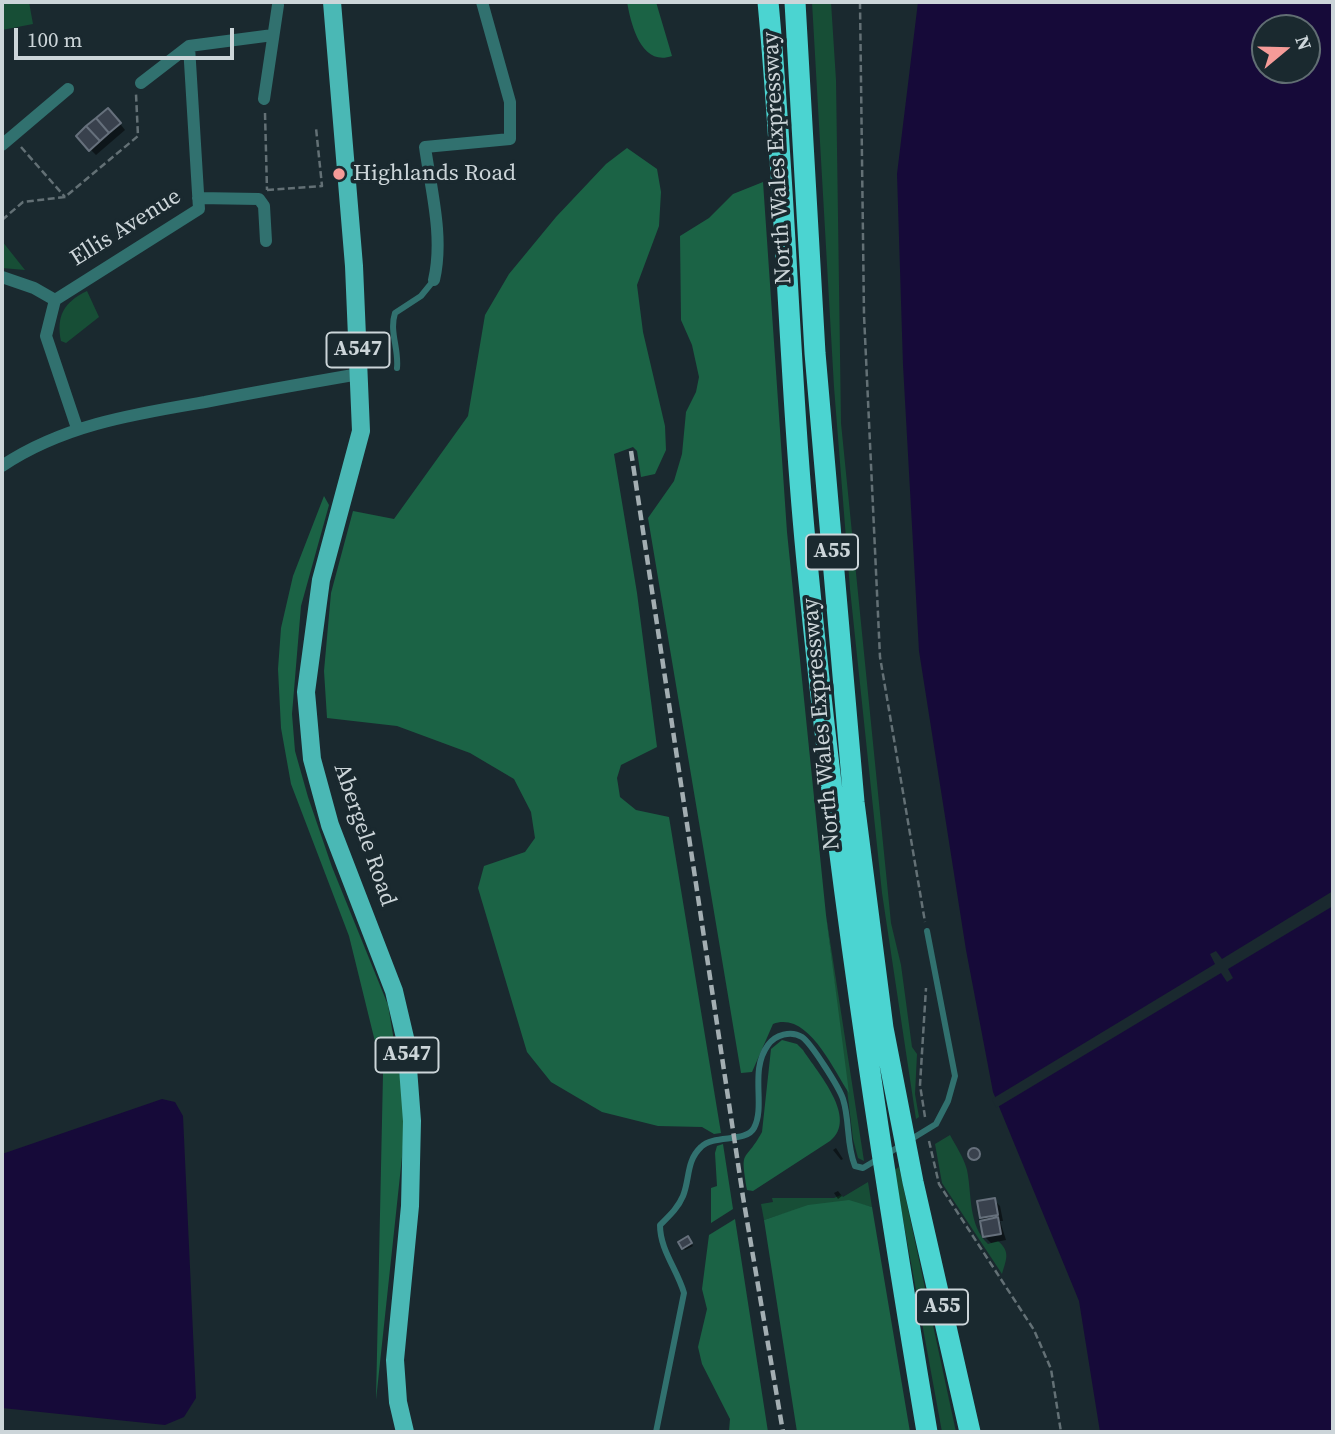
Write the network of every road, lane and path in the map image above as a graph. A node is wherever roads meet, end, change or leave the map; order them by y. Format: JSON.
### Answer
{"nodes":[{"id":1,"x":332,"y":2,"type":"edge"},
{"id":2,"x":482,"y":2,"type":"edge"},
{"id":3,"x":768,"y":2,"type":"edge"},
{"id":4,"x":860,"y":2,"type":"edge"},
{"id":5,"x":796,"y":4,"type":"edge"},
{"id":6,"x":278,"y":5,"type":"dead end"},
{"id":7,"x":273,"y":35,"type":"junction"},
{"id":8,"x":189,"y":46,"type":"junction"},
{"id":9,"x":141,"y":83,"type":"joint"},
{"id":10,"x":68,"y":89,"type":"dead end"},
{"id":11,"x":264,"y":99,"type":"joint"},
{"id":12,"x":316,"y":128,"type":"dead end"},
{"id":13,"x":7,"y":141,"type":"edge"},
{"id":14,"x":263,"y":194,"type":"junction"},
{"id":15,"x":65,"y":197,"type":"junction"},
{"id":16,"x":198,"y":198,"type":"junction"},
{"id":17,"x":2,"y":220,"type":"edge"},
{"id":18,"x":266,"y":241,"type":"dead end"},
{"id":19,"x":2,"y":277,"type":"edge"},
{"id":20,"x":434,"y":280,"type":"joint"},
{"id":21,"x":55,"y":300,"type":"junction"},
{"id":22,"x":397,"y":368,"type":"dead end"},
{"id":23,"x":359,"y":374,"type":"junction"},
{"id":24,"x":77,"y":428,"type":"junction"},
{"id":25,"x":2,"y":466,"type":"edge"},
{"id":26,"x":927,"y":931,"type":"joint"},
{"id":27,"x":926,"y":988,"type":"dead end"},
{"id":28,"x":921,"y":1090,"type":"dead end"},
{"id":29,"x":933,"y":1169,"type":"dead end"},
{"id":30,"x":405,"y":1432,"type":"edge"},
{"id":31,"x":656,"y":1432,"type":"edge"},
{"id":32,"x":927,"y":1432,"type":"edge"},
{"id":33,"x":970,"y":1432,"type":"edge"},
{"id":34,"x":1062,"y":1432,"type":"edge"}],
"edges":[{"from":1,"to":23,"type":"main road","name":"Abergele Road","number":"A547"},
{"from":2,"to":20,"type":"street"},
{"from":3,"to":32,"type":"highway","name":"North Wales Expressway","number":"A55"},
{"from":4,"to":26,"type":"path"},
{"from":5,"to":33,"type":"highway","name":"North Wales Expressway","number":"A55"},
{"from":6,"to":7,"type":"street"},
{"from":7,"to":8,"type":"street"},
{"from":7,"to":11,"type":"street"},
{"from":8,"to":9,"type":"street"},
{"from":8,"to":16,"type":"street","name":"Ellis Avenue"},
{"from":9,"to":15,"type":"path"},
{"from":10,"to":13,"type":"street"},
{"from":11,"to":14,"type":"path"},
{"from":12,"to":14,"type":"path"},
{"from":13,"to":15,"type":"path"},
{"from":14,"to":16,"type":"street"},
{"from":14,"to":18,"type":"street"},
{"from":15,"to":17,"type":"path"},
{"from":16,"to":21,"type":"street","name":"Ellis Avenue"},
{"from":19,"to":21,"type":"street"},
{"from":20,"to":22,"type":"lane"},
{"from":21,"to":24,"type":"street"},
{"from":23,"to":24,"type":"street"},
{"from":23,"to":30,"type":"main road","name":"Abergele Road","number":"A547"},
{"from":24,"to":25,"type":"street"},
{"from":26,"to":31,"type":"lane"},
{"from":27,"to":28,"type":"path"},
{"from":29,"to":34,"type":"path"}]}
